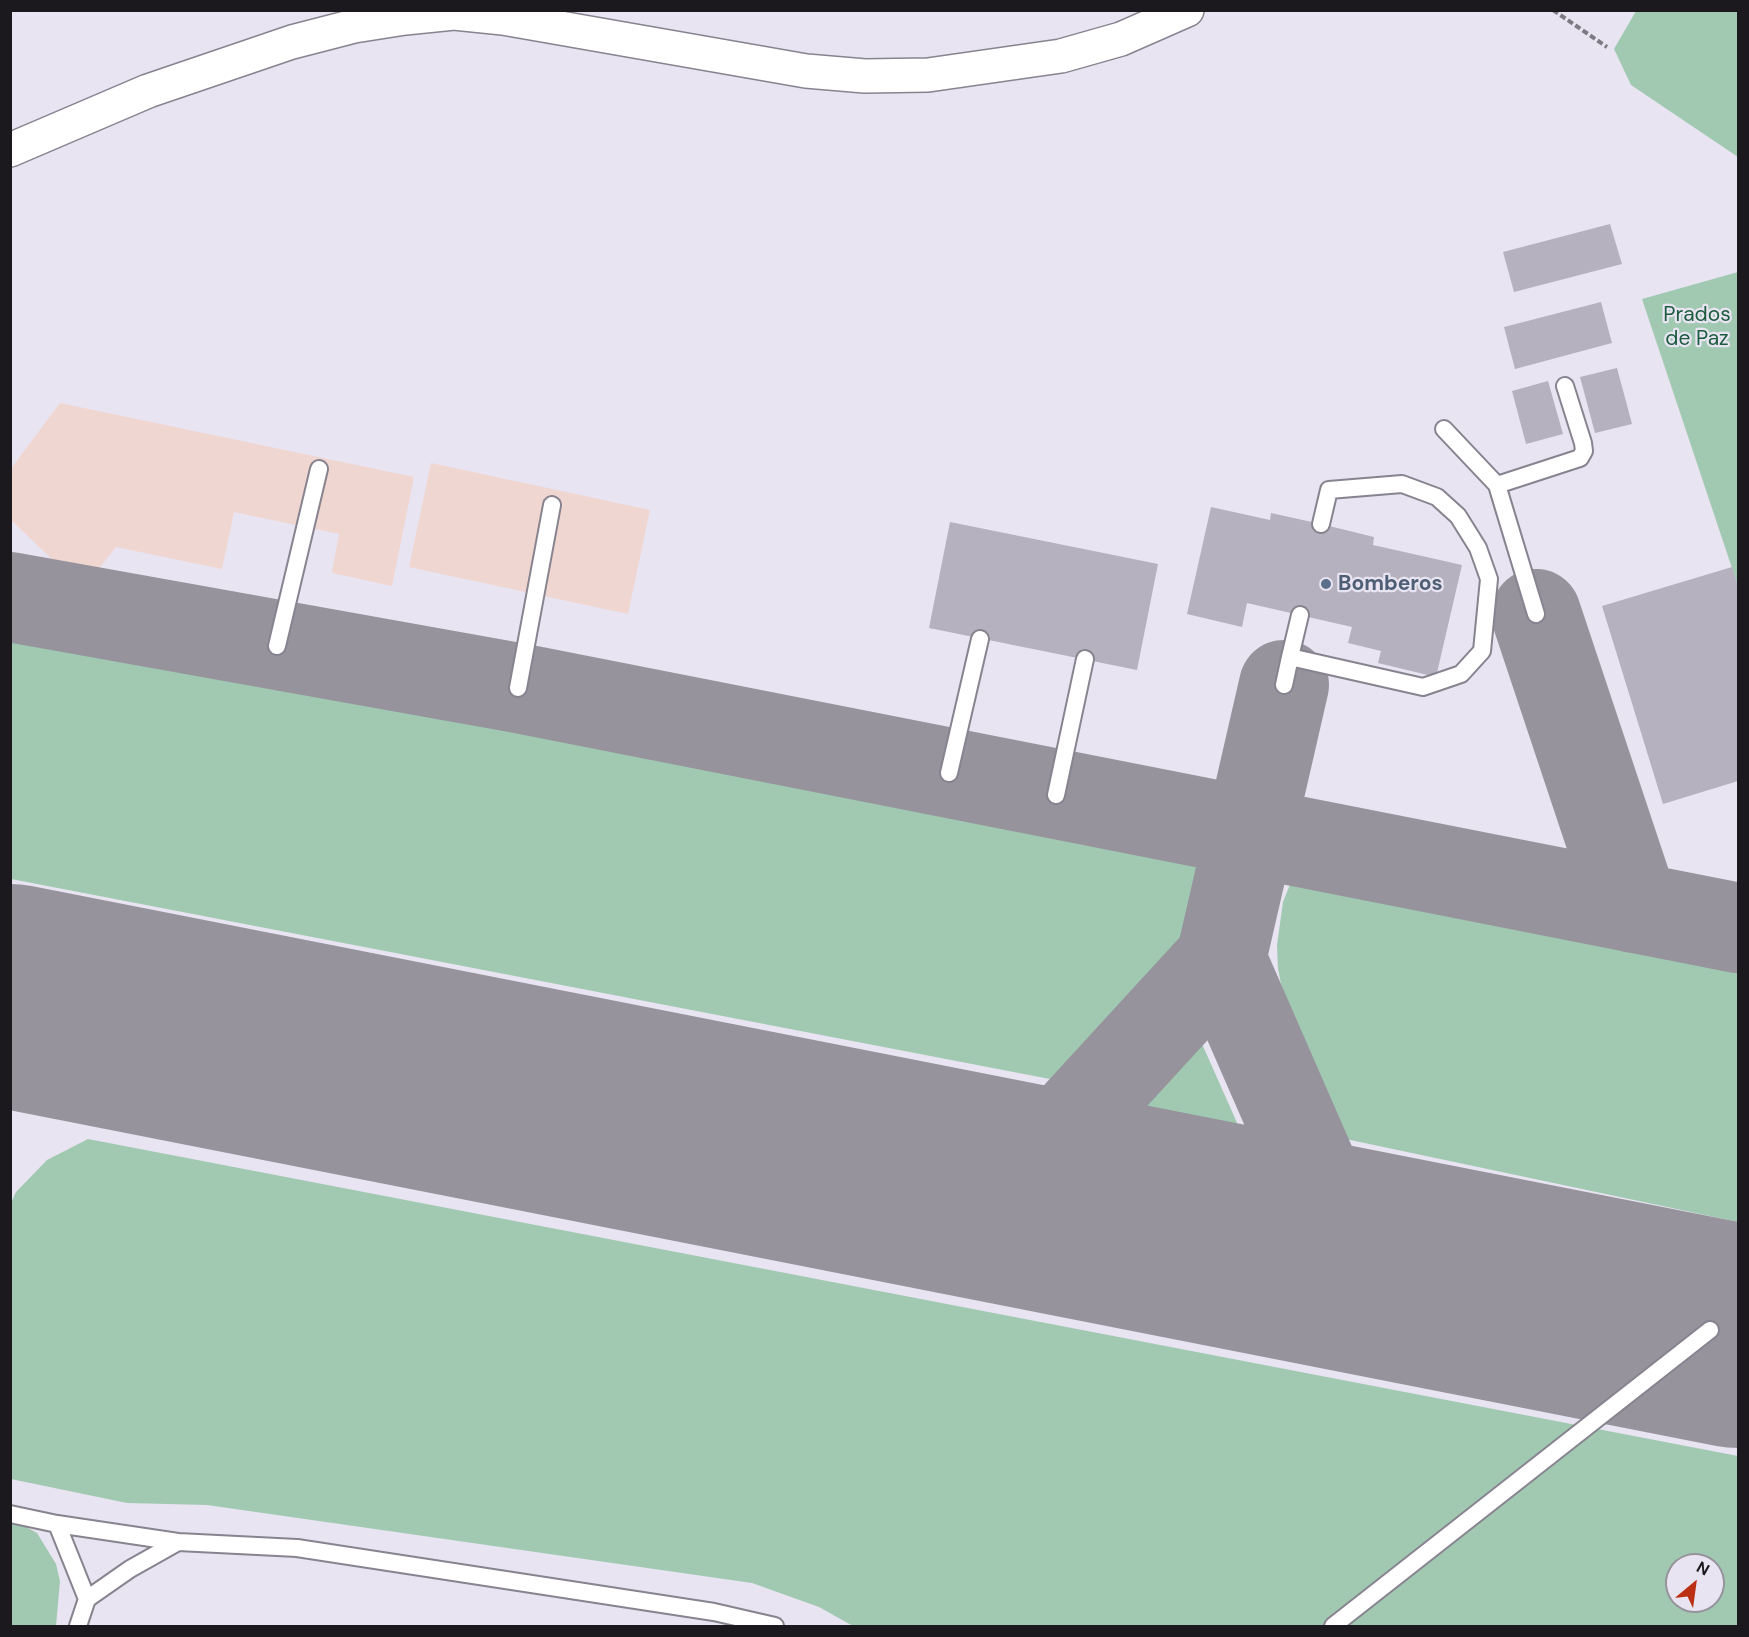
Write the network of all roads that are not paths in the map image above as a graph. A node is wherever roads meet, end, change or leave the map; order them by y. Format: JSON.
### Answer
{"nodes":[{"id":1,"x":1187,"y":10,"type":"edge"},
{"id":2,"x":10,"y":150,"type":"edge"},
{"id":3,"x":1565,"y":386,"type":"dead end"},
{"id":4,"x":1444,"y":429,"type":"dead end"},
{"id":5,"x":319,"y":469,"type":"dead end"},
{"id":6,"x":1497,"y":485,"type":"junction"},
{"id":7,"x":552,"y":506,"type":"dead end"},
{"id":8,"x":1321,"y":524,"type":"dead end"},
{"id":9,"x":1536,"y":614,"type":"dead end"},
{"id":10,"x":1300,"y":615,"type":"dead end"},
{"id":11,"x":980,"y":639,"type":"dead end"},
{"id":12,"x":277,"y":646,"type":"dead end"},
{"id":13,"x":1290,"y":657,"type":"junction"},
{"id":14,"x":1085,"y":659,"type":"dead end"},
{"id":15,"x":1284,"y":685,"type":"dead end"},
{"id":16,"x":518,"y":688,"type":"dead end"},
{"id":17,"x":949,"y":773,"type":"dead end"},
{"id":18,"x":1056,"y":795,"type":"dead end"},
{"id":19,"x":1710,"y":1330,"type":"dead end"},
{"id":20,"x":10,"y":1514,"type":"edge"},
{"id":21,"x":57,"y":1524,"type":"junction"},
{"id":22,"x":178,"y":1542,"type":"junction"},
{"id":23,"x":87,"y":1599,"type":"junction"},
{"id":24,"x":78,"y":1626,"type":"edge"},
{"id":25,"x":775,"y":1626,"type":"edge"},
{"id":26,"x":1333,"y":1626,"type":"edge"}],
"edges":[{"from":1,"to":2,"type":"street"},
{"from":3,"to":6,"type":"lane"},
{"from":4,"to":6,"type":"lane"},
{"from":5,"to":12,"type":"lane"},
{"from":6,"to":9,"type":"lane"},
{"from":7,"to":16,"type":"lane"},
{"from":8,"to":13,"type":"lane"},
{"from":10,"to":13,"type":"lane"},
{"from":11,"to":17,"type":"lane"},
{"from":13,"to":15,"type":"lane"},
{"from":14,"to":18,"type":"lane"},
{"from":19,"to":26,"type":"lane"},
{"from":20,"to":21,"type":"lane"},
{"from":21,"to":22,"type":"lane"},
{"from":21,"to":23,"type":"lane"},
{"from":22,"to":23,"type":"lane"},
{"from":22,"to":25,"type":"lane"},
{"from":23,"to":24,"type":"lane"}]}
